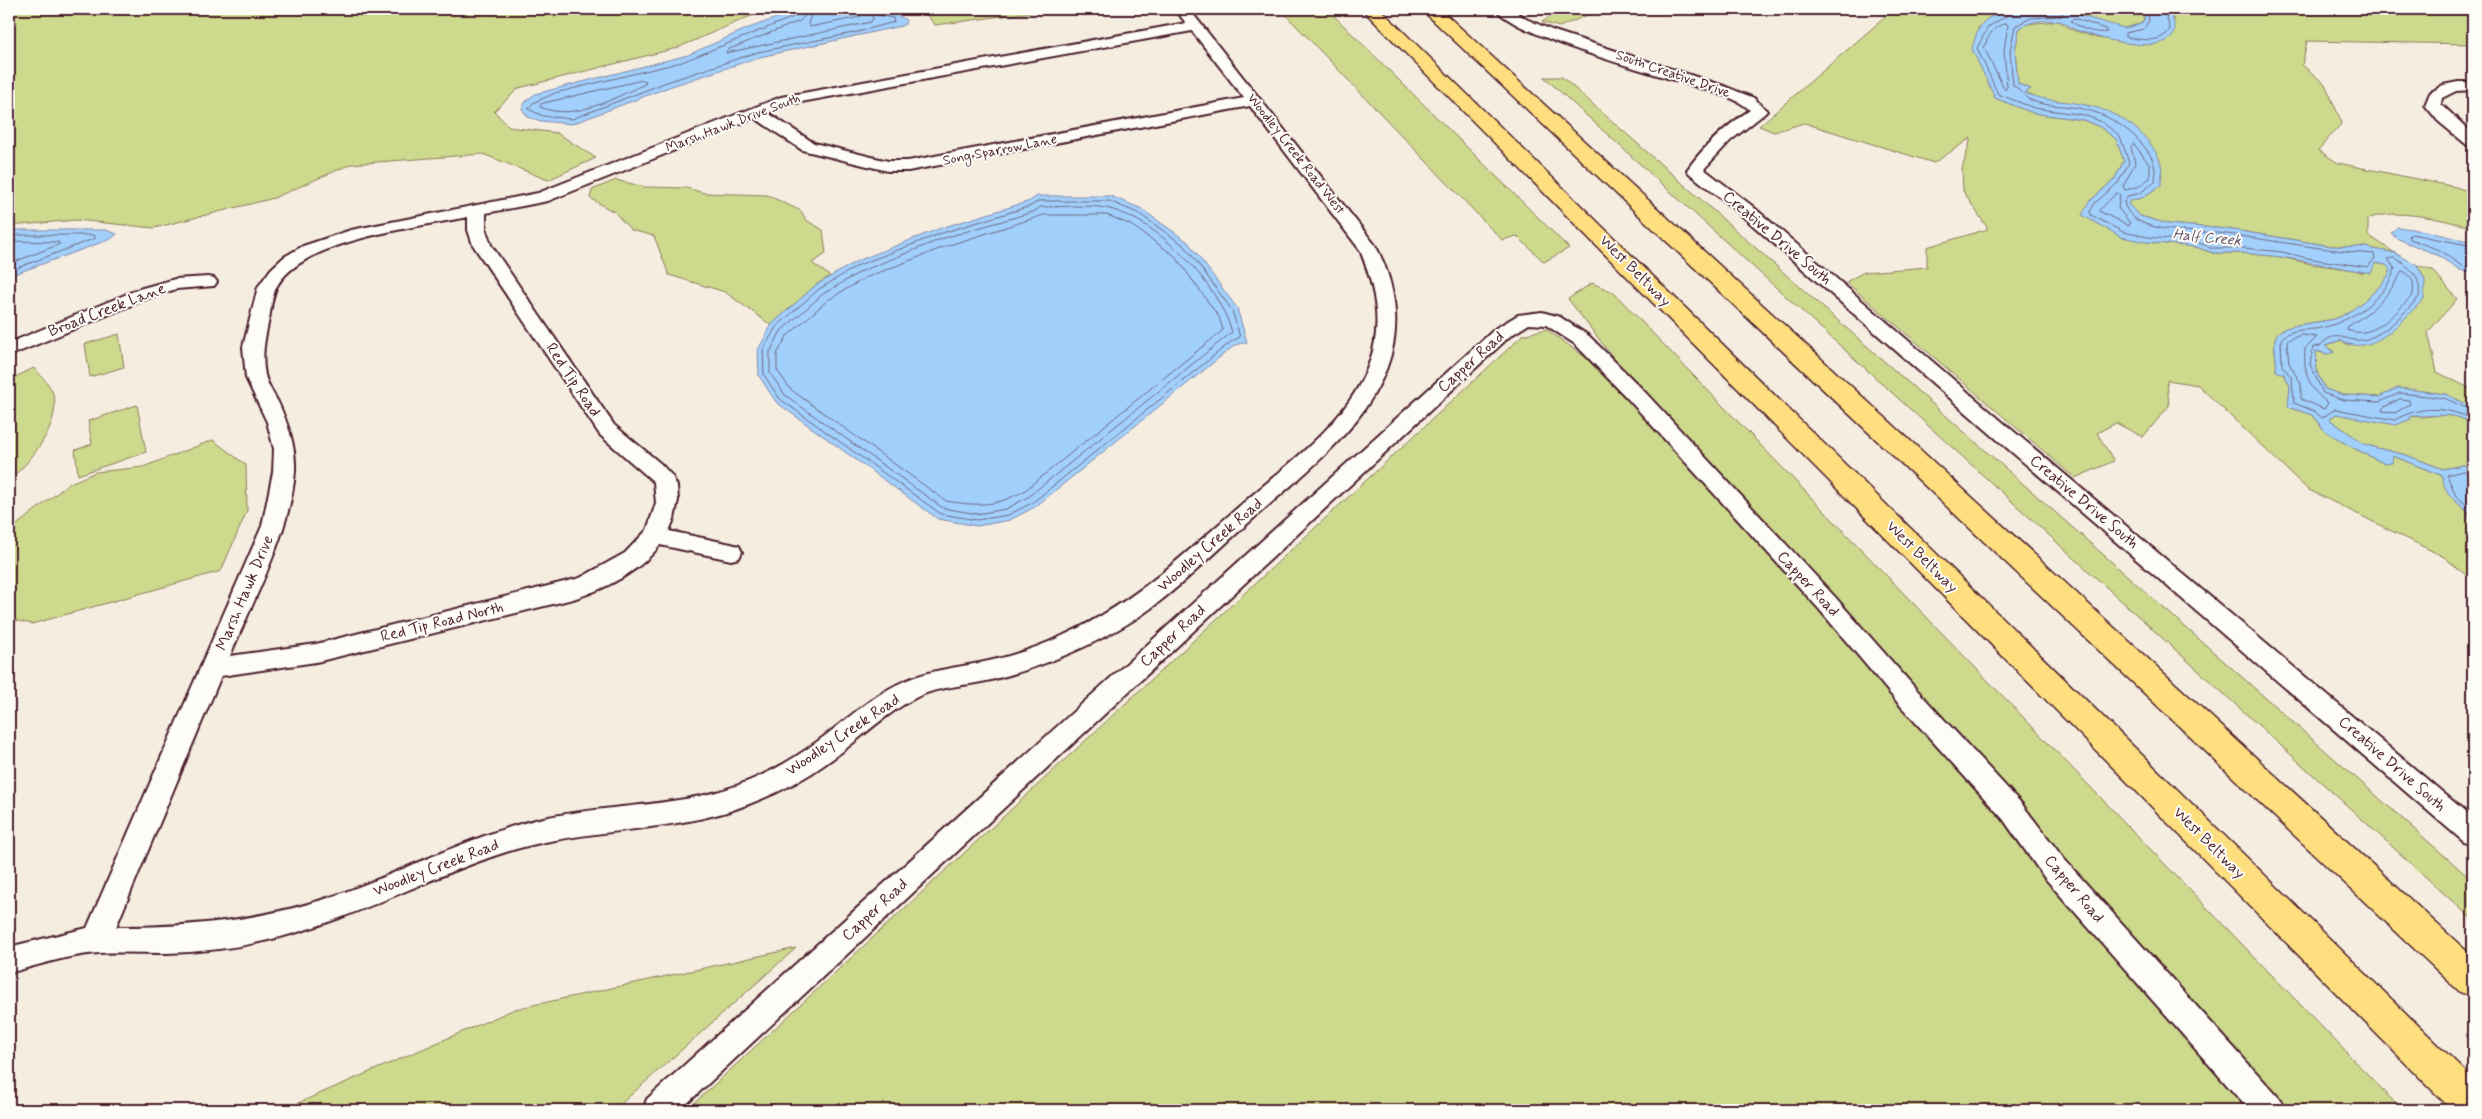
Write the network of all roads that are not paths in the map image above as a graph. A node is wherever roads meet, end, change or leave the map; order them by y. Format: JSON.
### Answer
{"nodes":[{"id":1,"x":1182,"y":9,"type":"edge"},
{"id":2,"x":1371,"y":9,"type":"edge"},
{"id":3,"x":1430,"y":9,"type":"edge"},
{"id":4,"x":1503,"y":9,"type":"edge"},
{"id":5,"x":1196,"y":26,"type":"junction"},
{"id":6,"x":2473,"y":86,"type":"edge"},
{"id":7,"x":1254,"y":101,"type":"junction"},
{"id":8,"x":755,"y":111,"type":"junction"},
{"id":9,"x":2473,"y":142,"type":"edge"},
{"id":10,"x":1695,"y":170,"type":"joint"},
{"id":11,"x":477,"y":211,"type":"junction"},
{"id":12,"x":309,"y":250,"type":"joint"},
{"id":13,"x":208,"y":282,"type":"dead end"},
{"id":14,"x":1388,"y":310,"type":"joint"},
{"id":15,"x":9,"y":350,"type":"edge"},
{"id":16,"x":655,"y":536,"type":"junction"},
{"id":17,"x":731,"y":552,"type":"dead end"},
{"id":18,"x":213,"y":668,"type":"junction"},
{"id":19,"x":2473,"y":834,"type":"edge"},
{"id":20,"x":96,"y":940,"type":"junction"},
{"id":21,"x":9,"y":960,"type":"edge"},
{"id":22,"x":2473,"y":980,"type":"edge"},
{"id":23,"x":2473,"y":1106,"type":"edge"},
{"id":24,"x":658,"y":1110,"type":"edge"},
{"id":25,"x":2269,"y":1110,"type":"edge"}],
"edges":[{"from":1,"to":5,"type":"street","name":"Woodley Creek Road West"},
{"from":2,"to":23,"type":"highway","name":"West Beltway"},
{"from":3,"to":22,"type":"highway"},
{"from":4,"to":10,"type":"street","name":"South Creative Drive"},
{"from":5,"to":7,"type":"street","name":"Woodley Creek Road West"},
{"from":5,"to":8,"type":"street","name":"Marsh Hawk Drive South"},
{"from":6,"to":9,"type":"street"},
{"from":7,"to":8,"type":"street","name":"Song Sparrow Lane"},
{"from":7,"to":14,"type":"street","name":"Woodley Creek Road West"},
{"from":8,"to":11,"type":"street","name":"Marsh Hawk Drive South"},
{"from":10,"to":19,"type":"street","name":"Creative Drive South"},
{"from":11,"to":12,"type":"street","name":"Marsh Hawk Drive South"},
{"from":11,"to":16,"type":"street","name":"Red Tip Road"},
{"from":12,"to":18,"type":"street","name":"Marsh Hawk Drive"},
{"from":13,"to":15,"type":"street","name":"Broad Creek Lane"},
{"from":14,"to":20,"type":"street","name":"Woodley Creek Road"},
{"from":16,"to":17,"type":"street"},
{"from":16,"to":18,"type":"street","name":"Red Tip Road North"},
{"from":18,"to":20,"type":"street","name":"Marsh Hawk Drive"},
{"from":20,"to":21,"type":"street","name":"Woodley Creek Road"},
{"from":24,"to":25,"type":"street","name":"Capper Road"}]}
